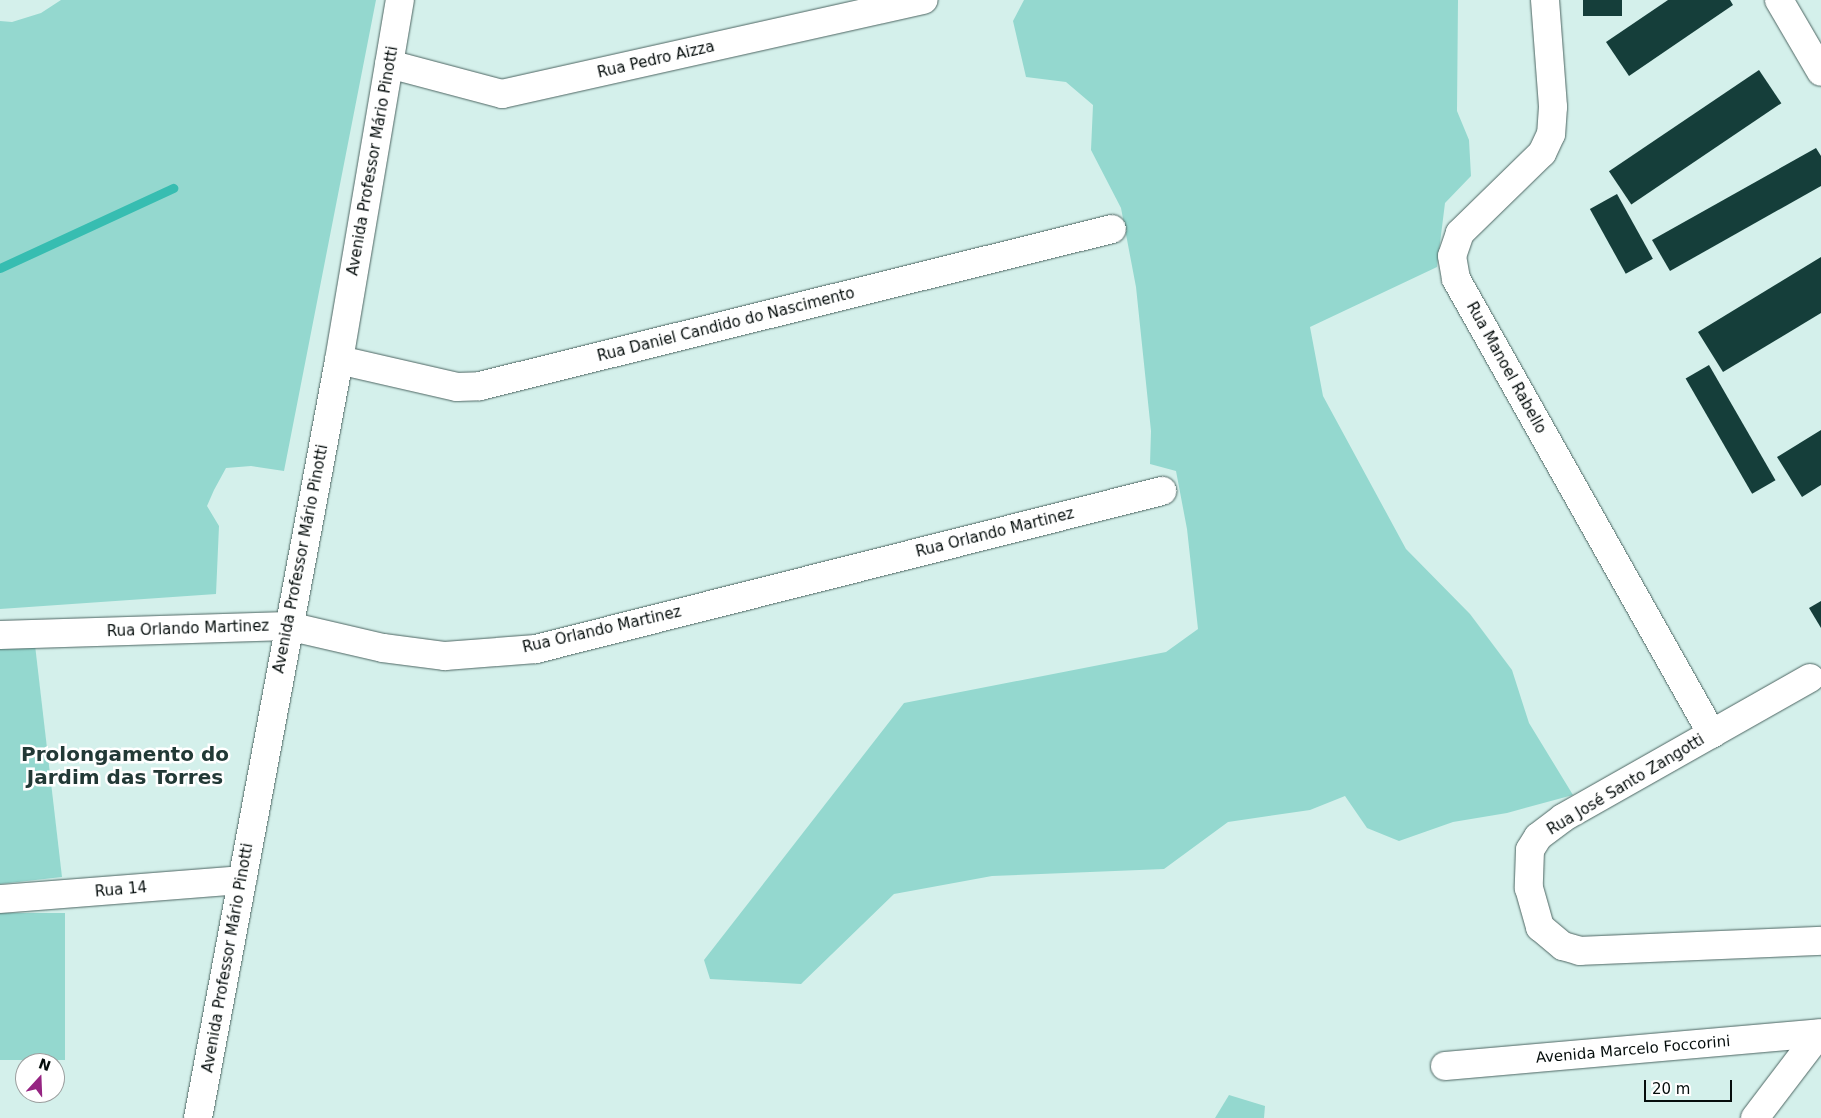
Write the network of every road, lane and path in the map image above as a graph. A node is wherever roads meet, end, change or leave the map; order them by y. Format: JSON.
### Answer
{"nodes":[{"id":1,"x":400,"y":0,"type":"edge"},
{"id":2,"x":924,"y":0,"type":"edge"},
{"id":3,"x":1546,"y":0,"type":"edge"},
{"id":4,"x":1779,"y":0,"type":"edge"},
{"id":5,"x":389,"y":64,"type":"junction"},
{"id":6,"x":1821,"y":72,"type":"edge"},
{"id":7,"x":1112,"y":229,"type":"dead end"},
{"id":8,"x":339,"y":360,"type":"junction"},
{"id":9,"x":1162,"y":491,"type":"dead end"},
{"id":10,"x":288,"y":626,"type":"junction"},
{"id":11,"x":0,"y":635,"type":"edge"},
{"id":12,"x":1810,"y":678,"type":"dead end"},
{"id":13,"x":1712,"y":734,"type":"junction"},
{"id":14,"x":242,"y":880,"type":"junction"},
{"id":15,"x":0,"y":899,"type":"edge"},
{"id":16,"x":1821,"y":941,"type":"edge"},
{"id":17,"x":1820,"y":1034,"type":"edge"},
{"id":18,"x":1445,"y":1066,"type":"dead end"},
{"id":19,"x":198,"y":1118,"type":"edge"},
{"id":20,"x":1755,"y":1118,"type":"edge"}],
"edges":[{"from":1,"to":5,"type":"street","name":"Avenida Professor Mário Pinotti"},
{"from":2,"to":5,"type":"street","name":"Rua Pedro Aizza"},
{"from":3,"to":13,"type":"street","name":"Rua Manoel Rabello"},
{"from":4,"to":6,"type":"street"},
{"from":5,"to":8,"type":"street","name":"Avenida Professor Mário Pinotti"},
{"from":7,"to":8,"type":"street","name":"Rua Daniel Candido do Nascimento"},
{"from":8,"to":10,"type":"street","name":"Avenida Professor Mário Pinotti"},
{"from":9,"to":10,"type":"street","name":"Rua Orlando Martinez"},
{"from":10,"to":11,"type":"street","name":"Rua Orlando Martinez"},
{"from":10,"to":14,"type":"street","name":"Avenida Professor Mário Pinotti"},
{"from":12,"to":13,"type":"street","name":"Rua José Santo Zangotti"},
{"from":13,"to":16,"type":"street","name":"Rua José Santo Zangotti"},
{"from":14,"to":15,"type":"street","name":"Rua 14"},
{"from":14,"to":19,"type":"street","name":"Avenida Professor Mário Pinotti"},
{"from":17,"to":18,"type":"street","name":"Avenida Marcelo Foccorini"},
{"from":17,"to":20,"type":"street"}]}
